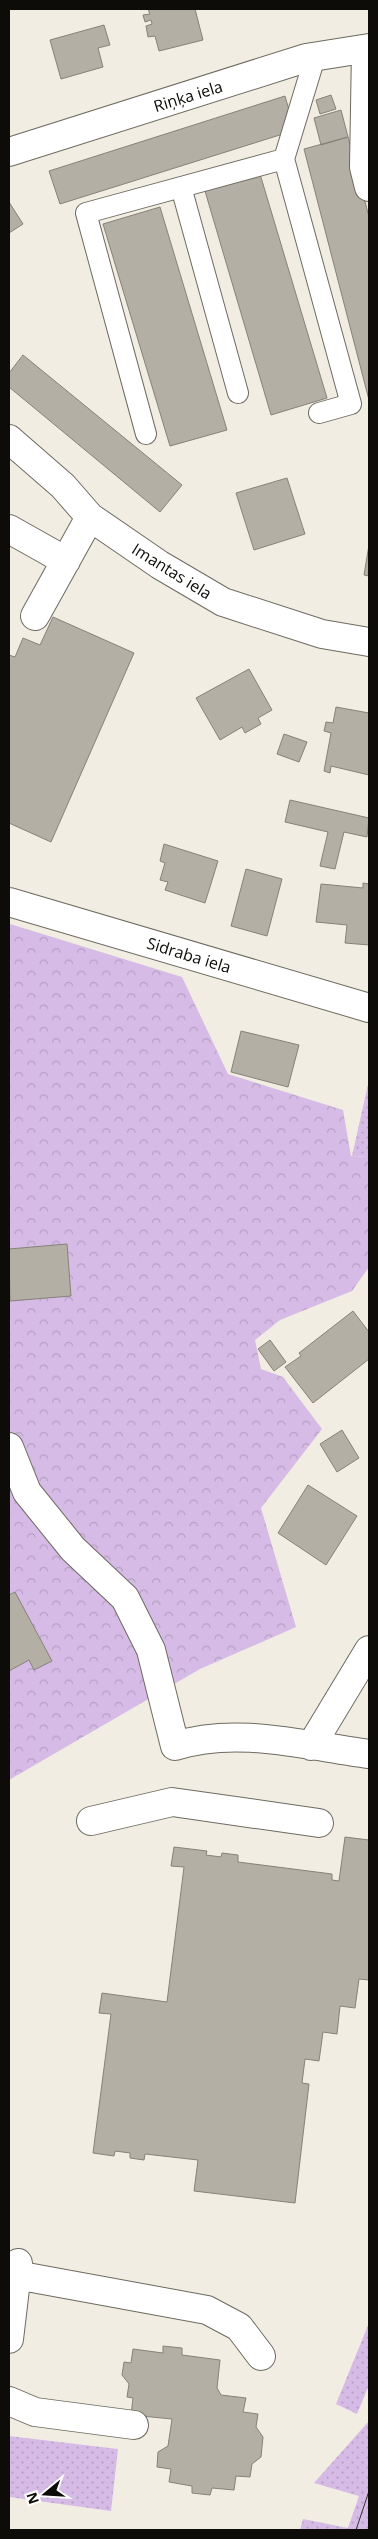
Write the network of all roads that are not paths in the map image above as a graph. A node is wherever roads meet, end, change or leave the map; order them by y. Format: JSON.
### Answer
{"nodes":[{"id":1,"x":368,"y":48,"type":"edge"},
{"id":2,"x":315,"y":57,"type":"junction"},
{"id":3,"x":9,"y":152,"type":"edge"},
{"id":4,"x":284,"y":159,"type":"junction"},
{"id":5,"x":182,"y":187,"type":"junction"},
{"id":6,"x":369,"y":187,"type":"edge"},
{"id":7,"x":238,"y":393,"type":"dead end"},
{"id":8,"x":319,"y":413,"type":"dead end"},
{"id":9,"x":146,"y":434,"type":"dead end"},
{"id":10,"x":9,"y":438,"type":"edge"},
{"id":11,"x":90,"y":517,"type":"junction"},
{"id":12,"x":9,"y":529,"type":"edge"},
{"id":13,"x":66,"y":561,"type":"junction"},
{"id":14,"x":35,"y":616,"type":"dead end"},
{"id":15,"x":369,"y":642,"type":"edge"},
{"id":16,"x":9,"y":902,"type":"edge"},
{"id":17,"x":369,"y":1008,"type":"edge"},
{"id":18,"x":9,"y":1447,"type":"edge"},
{"id":19,"x":369,"y":1650,"type":"edge"},
{"id":20,"x":311,"y":1746,"type":"junction"},
{"id":21,"x":369,"y":1754,"type":"edge"},
{"id":22,"x":92,"y":1821,"type":"dead end"},
{"id":23,"x":319,"y":1823,"type":"dead end"},
{"id":24,"x":9,"y":2339,"type":"edge"},
{"id":25,"x":260,"y":2356,"type":"dead end"},
{"id":26,"x":9,"y":2401,"type":"edge"},
{"id":27,"x":134,"y":2425,"type":"dead end"}],
"edges":[{"from":1,"to":2,"type":"street","name":"Riņķa iela"},
{"from":1,"to":6,"type":"street"},
{"from":2,"to":3,"type":"street","name":"Riņķa iela"},
{"from":2,"to":4,"type":"lane"},
{"from":4,"to":5,"type":"lane"},
{"from":4,"to":8,"type":"lane"},
{"from":5,"to":7,"type":"lane"},
{"from":5,"to":9,"type":"lane"},
{"from":10,"to":11,"type":"street","name":"Imantas iela"},
{"from":11,"to":13,"type":"street"},
{"from":11,"to":15,"type":"street","name":"Imantas iela"},
{"from":12,"to":13,"type":"street"},
{"from":13,"to":14,"type":"street"},
{"from":16,"to":17,"type":"street","name":"Sidraba iela"},
{"from":18,"to":20,"type":"street"},
{"from":19,"to":20,"type":"street"},
{"from":20,"to":21,"type":"street"},
{"from":22,"to":23,"type":"street"},
{"from":24,"to":25,"type":"street"},
{"from":26,"to":27,"type":"street"}]}
